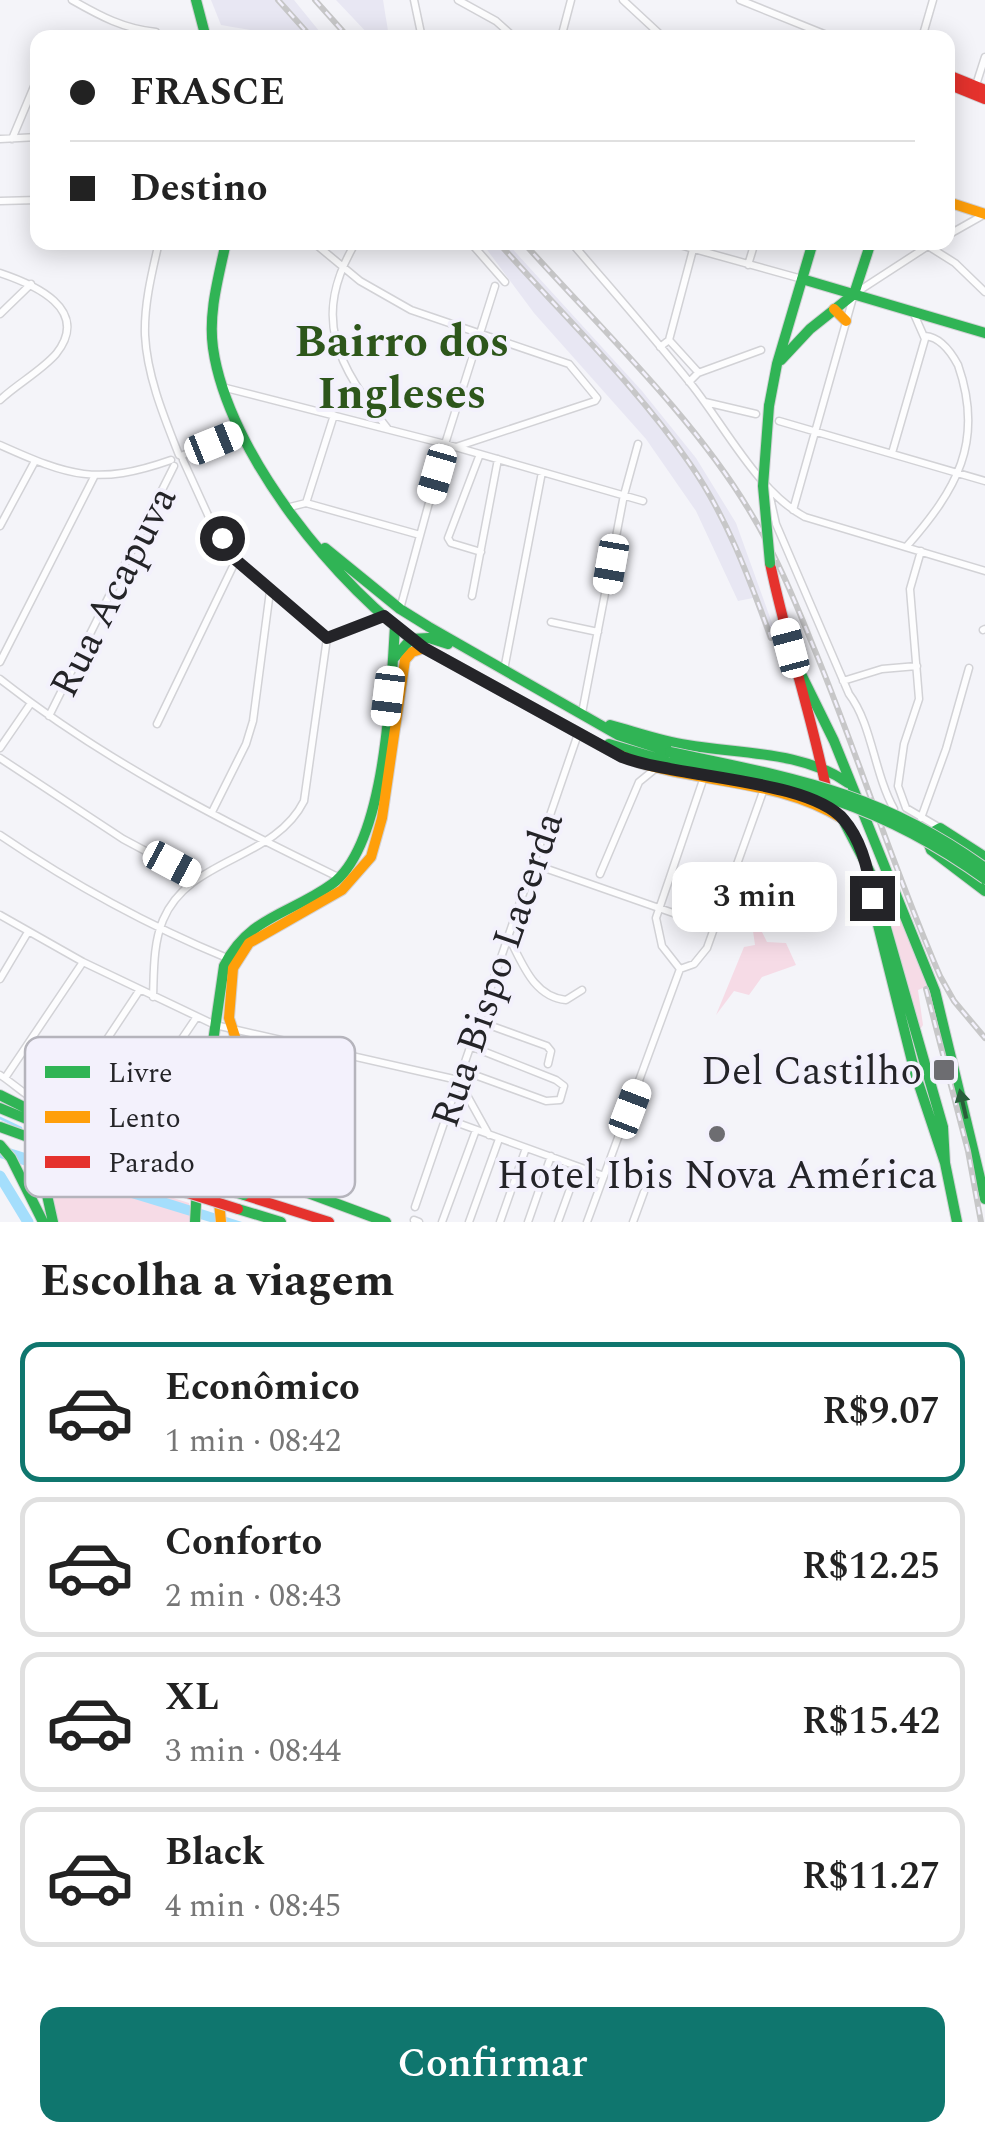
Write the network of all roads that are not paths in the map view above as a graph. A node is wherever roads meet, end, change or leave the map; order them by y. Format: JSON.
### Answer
{"nodes":[{"id":1,"x":76,"y":0,"type":"edge"},
{"id":2,"x":196,"y":0,"type":"edge"},
{"id":3,"x":414,"y":0,"type":"edge"},
{"id":4,"x":458,"y":0,"type":"edge"},
{"id":5,"x":571,"y":0,"type":"edge"},
{"id":6,"x":623,"y":0,"type":"edge"},
{"id":7,"x":740,"y":0,"type":"edge"},
{"id":8,"x":934,"y":0,"type":"edge"},
{"id":9,"x":138,"y":30,"type":"edge"},
{"id":10,"x":204,"y":30,"type":"edge"},
{"id":11,"x":420,"y":30,"type":"edge"},
{"id":12,"x":506,"y":30,"type":"edge"},
{"id":13,"x":563,"y":30,"type":"edge"},
{"id":14,"x":655,"y":30,"type":"edge"},
{"id":15,"x":814,"y":30,"type":"edge"},
{"id":16,"x":925,"y":30,"type":"edge"},
{"id":17,"x":985,"y":56,"type":"edge"},
{"id":18,"x":955,"y":78,"type":"edge"},
{"id":19,"x":955,"y":87,"type":"edge"},
{"id":20,"x":980,"y":88,"type":"edge"},
{"id":21,"x":30,"y":96,"type":"edge"},
{"id":22,"x":985,"y":99,"type":"edge"},
{"id":23,"x":30,"y":138,"type":"edge"},
{"id":24,"x":0,"y":139,"type":"edge"},
{"id":25,"x":12,"y":139,"type":"junction"},
{"id":26,"x":30,"y":200,"type":"edge"},
{"id":27,"x":0,"y":201,"type":"edge"},
{"id":28,"x":955,"y":204,"type":"edge"},
{"id":29,"x":985,"y":214,"type":"edge"},
{"id":30,"x":955,"y":231,"type":"edge"},
{"id":31,"x":157,"y":250,"type":"edge"},
{"id":32,"x":224,"y":250,"type":"edge"},
{"id":33,"x":323,"y":250,"type":"edge"},
{"id":34,"x":352,"y":250,"type":"edge"},
{"id":35,"x":477,"y":250,"type":"edge"},
{"id":36,"x":578,"y":250,"type":"edge"},
{"id":37,"x":693,"y":250,"type":"edge"},
{"id":38,"x":705,"y":250,"type":"edge"},
{"id":39,"x":752,"y":250,"type":"edge"},
{"id":40,"x":811,"y":250,"type":"edge"},
{"id":41,"x":868,"y":250,"type":"edge"},
{"id":42,"x":922,"y":250,"type":"edge"},
{"id":43,"x":939,"y":250,"type":"edge"},
{"id":44,"x":748,"y":265,"type":"junction"},
{"id":45,"x":342,"y":267,"type":"junction"},
{"id":46,"x":0,"y":272,"type":"edge"},
{"id":47,"x":802,"y":280,"type":"junction"},
{"id":48,"x":506,"y":282,"type":"dead end"},
{"id":49,"x":31,"y":284,"type":"junction"},
{"id":50,"x":495,"y":286,"type":"dead end"},
{"id":51,"x":839,"y":290,"type":"junction"},
{"id":52,"x":985,"y":292,"type":"edge"},
{"id":53,"x":854,"y":294,"type":"junction"},
{"id":54,"x":837,"y":306,"type":"junction"},
{"id":55,"x":913,"y":313,"type":"junction"},
{"id":56,"x":0,"y":314,"type":"edge"},
{"id":57,"x":931,"y":318,"type":"junction"},
{"id":58,"x":846,"y":320,"type":"junction"},
{"id":59,"x":985,"y":333,"type":"edge"},
{"id":60,"x":480,"y":335,"type":"junction"},
{"id":61,"x":929,"y":337,"type":"junction"},
{"id":62,"x":668,"y":340,"type":"junction"},
{"id":63,"x":660,"y":347,"type":"junction"},
{"id":64,"x":761,"y":350,"type":"dead end"},
{"id":65,"x":777,"y":364,"type":"junction"},
{"id":66,"x":698,"y":373,"type":"junction"},
{"id":67,"x":689,"y":382,"type":"junction"},
{"id":68,"x":224,"y":388,"type":"junction"},
{"id":69,"x":0,"y":400,"type":"edge"},
{"id":70,"x":705,"y":402,"type":"junction"},
{"id":71,"x":756,"y":414,"type":"dead end"},
{"id":72,"x":334,"y":415,"type":"junction"},
{"id":73,"x":779,"y":421,"type":"dead end"},
{"id":74,"x":388,"y":429,"type":"junction"},
{"id":75,"x":240,"y":432,"type":"junction"},
{"id":76,"x":817,"y":432,"type":"junction"},
{"id":77,"x":446,"y":444,"type":"junction"},
{"id":78,"x":638,"y":444,"type":"dead end"},
{"id":79,"x":0,"y":445,"type":"edge"},
{"id":80,"x":456,"y":446,"type":"junction"},
{"id":81,"x":892,"y":453,"type":"junction"},
{"id":82,"x":480,"y":454,"type":"junction"},
{"id":83,"x":498,"y":459,"type":"junction"},
{"id":84,"x":178,"y":460,"type":"junction"},
{"id":85,"x":35,"y":461,"type":"junction"},
{"id":86,"x":542,"y":472,"type":"junction"},
{"id":87,"x":962,"y":474,"type":"junction"},
{"id":88,"x":94,"y":477,"type":"junction"},
{"id":89,"x":985,"y":481,"type":"edge"},
{"id":90,"x":768,"y":487,"type":"junction"},
{"id":91,"x":624,"y":495,"type":"junction"},
{"id":92,"x":643,"y":500,"type":"dead end"},
{"id":93,"x":306,"y":503,"type":"junction"},
{"id":94,"x":793,"y":510,"type":"junction"},
{"id":95,"x":292,"y":511,"type":"junction"},
{"id":96,"x":0,"y":526,"type":"edge"},
{"id":97,"x":420,"y":535,"type":"junction"},
{"id":98,"x":309,"y":536,"type":"junction"},
{"id":99,"x":907,"y":546,"type":"junction"},
{"id":100,"x":921,"y":551,"type":"junction"},
{"id":101,"x":481,"y":552,"type":"junction"},
{"id":102,"x":236,"y":560,"type":"junction"},
{"id":103,"x":985,"y":570,"type":"edge"},
{"id":104,"x":270,"y":591,"type":"junction"},
{"id":105,"x":472,"y":596,"type":"dead end"},
{"id":106,"x":400,"y":609,"type":"junction"},
{"id":107,"x":384,"y":616,"type":"junction"},
{"id":108,"x":551,"y":622,"type":"dead end"},
{"id":109,"x":396,"y":626,"type":"junction"},
{"id":110,"x":598,"y":632,"type":"junction"},
{"id":111,"x":327,"y":638,"type":"junction"},
{"id":112,"x":410,"y":639,"type":"junction"},
{"id":113,"x":424,"y":648,"type":"junction"},
{"id":114,"x":486,"y":661,"type":"junction"},
{"id":115,"x":0,"y":662,"type":"edge"},
{"id":116,"x":392,"y":662,"type":"junction"},
{"id":117,"x":794,"y":662,"type":"junction"},
{"id":118,"x":917,"y":666,"type":"junction"},
{"id":119,"x":969,"y":668,"type":"dead end"},
{"id":120,"x":504,"y":670,"type":"junction"},
{"id":121,"x":0,"y":679,"type":"edge"},
{"id":122,"x":843,"y":680,"type":"junction"},
{"id":123,"x":535,"y":687,"type":"junction"},
{"id":124,"x":31,"y":703,"type":"junction"},
{"id":125,"x":525,"y":704,"type":"junction"},
{"id":126,"x":582,"y":714,"type":"junction"},
{"id":127,"x":49,"y":716,"type":"junction"},
{"id":128,"x":594,"y":720,"type":"junction"},
{"id":129,"x":157,"y":724,"type":"dead end"},
{"id":130,"x":578,"y":732,"type":"junction"},
{"id":131,"x":594,"y":740,"type":"junction"},
{"id":132,"x":834,"y":741,"type":"junction"},
{"id":133,"x":817,"y":742,"type":"junction"},
{"id":134,"x":0,"y":748,"type":"edge"},
{"id":135,"x":670,"y":757,"type":"junction"},
{"id":136,"x":0,"y":758,"type":"edge"},
{"id":137,"x":798,"y":762,"type":"junction"},
{"id":138,"x":821,"y":767,"type":"junction"},
{"id":139,"x":655,"y":769,"type":"junction"},
{"id":140,"x":834,"y":771,"type":"junction"},
{"id":141,"x":704,"y":777,"type":"junction"},
{"id":142,"x":765,"y":786,"type":"junction"},
{"id":143,"x":825,"y":790,"type":"junction"},
{"id":144,"x":853,"y":792,"type":"junction"},
{"id":145,"x":802,"y":797,"type":"junction"},
{"id":146,"x":212,"y":812,"type":"junction"},
{"id":147,"x":910,"y":812,"type":"junction"},
{"id":148,"x":921,"y":818,"type":"junction"},
{"id":149,"x":844,"y":819,"type":"junction"},
{"id":150,"x":906,"y":828,"type":"junction"},
{"id":151,"x":940,"y":828,"type":"junction"},
{"id":152,"x":0,"y":835,"type":"edge"},
{"id":153,"x":266,"y":842,"type":"junction"},
{"id":154,"x":932,"y":850,"type":"junction"},
{"id":155,"x":985,"y":857,"type":"edge"},
{"id":156,"x":532,"y":864,"type":"junction"},
{"id":157,"x":985,"y":868,"type":"edge"},
{"id":158,"x":600,"y":874,"type":"dead end"},
{"id":159,"x":196,"y":878,"type":"junction"},
{"id":160,"x":340,"y":878,"type":"junction"},
{"id":161,"x":985,"y":879,"type":"edge"},
{"id":162,"x":985,"y":891,"type":"edge"},
{"id":163,"x":659,"y":907,"type":"junction"},
{"id":164,"x":0,"y":914,"type":"edge"},
{"id":165,"x":716,"y":928,"type":"junction"},
{"id":166,"x":159,"y":930,"type":"junction"},
{"id":167,"x":28,"y":932,"type":"junction"},
{"id":168,"x":508,"y":935,"type":"junction"},
{"id":169,"x":227,"y":958,"type":"junction"},
{"id":170,"x":83,"y":962,"type":"junction"},
{"id":171,"x":680,"y":969,"type":"junction"},
{"id":172,"x":0,"y":979,"type":"edge"},
{"id":173,"x":582,"y":990,"type":"dead end"},
{"id":174,"x":140,"y":991,"type":"junction"},
{"id":175,"x":152,"y":997,"type":"junction"},
{"id":176,"x":196,"y":1018,"type":"junction"},
{"id":177,"x":478,"y":1021,"type":"junction"},
{"id":178,"x":215,"y":1025,"type":"junction"},
{"id":179,"x":231,"y":1028,"type":"junction"},
{"id":180,"x":30,"y":1037,"type":"edge"},
{"id":181,"x":110,"y":1037,"type":"edge"},
{"id":182,"x":183,"y":1037,"type":"edge"},
{"id":183,"x":213,"y":1037,"type":"edge"},
{"id":184,"x":234,"y":1037,"type":"edge"},
{"id":185,"x":270,"y":1037,"type":"edge"},
{"id":186,"x":25,"y":1044,"type":"edge"},
{"id":187,"x":470,"y":1046,"type":"junction"},
{"id":188,"x":355,"y":1056,"type":"edge"},
{"id":189,"x":548,"y":1064,"type":"dead end"},
{"id":190,"x":461,"y":1070,"type":"junction"},
{"id":191,"x":2,"y":1076,"type":"edge"},
{"id":192,"x":458,"y":1080,"type":"junction"},
{"id":193,"x":25,"y":1092,"type":"edge"},
{"id":194,"x":0,"y":1095,"type":"edge"},
{"id":195,"x":25,"y":1106,"type":"edge"},
{"id":196,"x":0,"y":1108,"type":"edge"},
{"id":197,"x":25,"y":1118,"type":"edge"},
{"id":198,"x":444,"y":1118,"type":"junction"},
{"id":199,"x":0,"y":1126,"type":"edge"},
{"id":200,"x":476,"y":1130,"type":"junction"},
{"id":201,"x":25,"y":1135,"type":"edge"},
{"id":202,"x":489,"y":1135,"type":"junction"},
{"id":203,"x":499,"y":1139,"type":"junction"},
{"id":204,"x":0,"y":1145,"type":"edge"},
{"id":205,"x":526,"y":1148,"type":"junction"},
{"id":206,"x":551,"y":1156,"type":"junction"},
{"id":207,"x":578,"y":1166,"type":"junction"},
{"id":208,"x":604,"y":1176,"type":"junction"},
{"id":209,"x":25,"y":1185,"type":"edge"},
{"id":210,"x":644,"y":1192,"type":"dead end"},
{"id":211,"x":985,"y":1196,"type":"edge"},
{"id":212,"x":31,"y":1197,"type":"edge"},
{"id":213,"x":48,"y":1197,"type":"edge"},
{"id":214,"x":202,"y":1197,"type":"edge"},
{"id":215,"x":250,"y":1197,"type":"edge"},
{"id":216,"x":318,"y":1197,"type":"edge"},
{"id":217,"x":415,"y":1206,"type":"dead end"},
{"id":218,"x":43,"y":1222,"type":"edge"},
{"id":219,"x":53,"y":1222,"type":"edge"},
{"id":220,"x":281,"y":1222,"type":"edge"},
{"id":221,"x":329,"y":1222,"type":"edge"},
{"id":222,"x":386,"y":1222,"type":"edge"},
{"id":223,"x":442,"y":1222,"type":"edge"},
{"id":224,"x":469,"y":1222,"type":"edge"},
{"id":225,"x":500,"y":1222,"type":"edge"},
{"id":226,"x":528,"y":1222,"type":"edge"},
{"id":227,"x":558,"y":1222,"type":"edge"},
{"id":228,"x":587,"y":1222,"type":"edge"},
{"id":229,"x":633,"y":1222,"type":"edge"},
{"id":230,"x":957,"y":1222,"type":"edge"}],
"edges":[{"from":1,"to":9,"type":"street"},
{"from":2,"to":10,"type":"main road"},
{"from":3,"to":11,"type":"street"},
{"from":4,"to":12,"type":"street"},
{"from":5,"to":13,"type":"street"},
{"from":6,"to":14,"type":"street"},
{"from":7,"to":15,"type":"street"},
{"from":8,"to":16,"type":"street"},
{"from":17,"to":20,"type":"street"},
{"from":18,"to":20,"type":"main road"},
{"from":19,"to":22,"type":"main road"},
{"from":21,"to":25,"type":"street"},
{"from":23,"to":25,"type":"street"},
{"from":24,"to":25,"type":"street"},
{"from":26,"to":27,"type":"street"},
{"from":28,"to":29,"type":"main road"},
{"from":29,"to":30,"type":"street"},
{"from":31,"to":84,"type":"street"},
{"from":32,"to":68,"type":"main road"},
{"from":33,"to":45,"type":"street"},
{"from":34,"to":45,"type":"street"},
{"from":35,"to":48,"type":"street"},
{"from":36,"to":63,"type":"street"},
{"from":37,"to":62,"type":"street"},
{"from":38,"to":44,"type":"street"},
{"from":39,"to":44,"type":"street"},
{"from":40,"to":47,"type":"main road"},
{"from":41,"to":53,"type":"main road"},
{"from":42,"to":53,"type":"street"},
{"from":43,"to":52,"type":"street"},
{"from":44,"to":47,"type":"street"},
{"from":45,"to":60,"type":"street"},
{"from":45,"to":74,"type":"street"},
{"from":46,"to":49,"type":"street"},
{"from":47,"to":51,"type":"main road"},
{"from":47,"to":65,"type":"main road"},
{"from":49,"to":56,"type":"street"},
{"from":49,"to":69,"type":"street"},
{"from":50,"to":60,"type":"street"},
{"from":51,"to":53,"type":"main road"},
{"from":51,"to":54,"type":"main road"},
{"from":53,"to":54,"type":"main road"},
{"from":53,"to":55,"type":"main road"},
{"from":53,"to":58,"type":"street"},
{"from":54,"to":58,"type":"main road"},
{"from":54,"to":65,"type":"main road"},
{"from":55,"to":57,"type":"main road"},
{"from":55,"to":61,"type":"street"},
{"from":57,"to":59,"type":"main road"},
{"from":57,"to":61,"type":"street"},
{"from":58,"to":76,"type":"street"},
{"from":60,"to":77,"type":"street"},
{"from":60,"to":80,"type":"street"},
{"from":61,"to":81,"type":"street"},
{"from":61,"to":87,"type":"street"},
{"from":62,"to":63,"type":"street"},
{"from":62,"to":66,"type":"street"},
{"from":63,"to":67,"type":"street"},
{"from":64,"to":66,"type":"street"},
{"from":65,"to":117,"type":"main road","bridge":true},
{"from":66,"to":67,"type":"street"},
{"from":67,"to":70,"type":"street"},
{"from":68,"to":72,"type":"street"},
{"from":68,"to":75,"type":"main road"},
{"from":70,"to":71,"type":"street"},
{"from":70,"to":90,"type":"street"},
{"from":72,"to":74,"type":"street"},
{"from":72,"to":93,"type":"street"},
{"from":73,"to":76,"type":"street"},
{"from":74,"to":77,"type":"street"},
{"from":75,"to":84,"type":"street"},
{"from":75,"to":95,"type":"main road"},
{"from":76,"to":81,"type":"street"},
{"from":76,"to":94,"type":"street"},
{"from":77,"to":80,"type":"street"},
{"from":77,"to":97,"type":"street"},
{"from":78,"to":91,"type":"street"},
{"from":79,"to":85,"type":"street"},
{"from":80,"to":82,"type":"street"},
{"from":81,"to":87,"type":"street"},
{"from":82,"to":83,"type":"street"},
{"from":82,"to":101,"type":"street"},
{"from":83,"to":86,"type":"street"},
{"from":83,"to":101,"type":"street"},
{"from":84,"to":88,"type":"street"},
{"from":84,"to":102,"type":"street"},
{"from":84,"to":127,"type":"street","name":"Rua Acapuva"},
{"from":85,"to":88,"type":"street"},
{"from":85,"to":96,"type":"street"},
{"from":86,"to":91,"type":"street"},
{"from":86,"to":120,"type":"street"},
{"from":87,"to":89,"type":"street"},
{"from":87,"to":99,"type":"street"},
{"from":88,"to":115,"type":"street"},
{"from":90,"to":94,"type":"street"},
{"from":90,"to":122,"type":"street"},
{"from":91,"to":92,"type":"street"},
{"from":91,"to":110,"type":"street"},
{"from":93,"to":95,"type":"street"},
{"from":93,"to":97,"type":"street"},
{"from":94,"to":99,"type":"street"},
{"from":95,"to":98,"type":"main road"},
{"from":97,"to":106,"type":"street"},
{"from":98,"to":106,"type":"main road"},
{"from":98,"to":107,"type":"main road"},
{"from":99,"to":100,"type":"street"},
{"from":100,"to":103,"type":"street"},
{"from":100,"to":118,"type":"street"},
{"from":101,"to":105,"type":"street"},
{"from":102,"to":104,"type":"street"},
{"from":102,"to":129,"type":"street"},
{"from":104,"to":111,"type":"street"},
{"from":104,"to":146,"type":"street"},
{"from":106,"to":114,"type":"main road"},
{"from":107,"to":109,"type":"main road"},
{"from":107,"to":111,"type":"street"},
{"from":108,"to":110,"type":"street"},
{"from":109,"to":112,"type":"main road"},
{"from":109,"to":116,"type":"main road"},
{"from":110,"to":126,"type":"street"},
{"from":111,"to":153,"type":"street"},
{"from":112,"to":113,"type":"main road"},
{"from":112,"to":114,"type":"main road"},
{"from":112,"to":116,"type":"main road"},
{"from":113,"to":125,"type":"main road"},
{"from":113,"to":179,"type":"main road"},
{"from":114,"to":120,"type":"main road"},
{"from":116,"to":160,"type":"main road"},
{"from":117,"to":132,"type":"main road"},
{"from":117,"to":133,"type":"main road"},
{"from":118,"to":122,"type":"street"},
{"from":118,"to":147,"type":"street"},
{"from":119,"to":148,"type":"street"},
{"from":120,"to":123,"type":"main road"},
{"from":121,"to":124,"type":"street"},
{"from":122,"to":150,"type":"street"},
{"from":123,"to":125,"type":"main road"},
{"from":123,"to":126,"type":"main road"},
{"from":124,"to":127,"type":"street"},
{"from":124,"to":134,"type":"street"},
{"from":125,"to":130,"type":"main road"},
{"from":126,"to":128,"type":"main road"},
{"from":127,"to":146,"type":"street"},
{"from":128,"to":135,"type":"main road"},
{"from":128,"to":137,"type":"main road"},
{"from":130,"to":131,"type":"main road"},
{"from":130,"to":156,"type":"street","name":"Rua Bispo Lacerda"},
{"from":131,"to":135,"type":"main road"},
{"from":131,"to":139,"type":"main road"},
{"from":132,"to":140,"type":"main road"},
{"from":132,"to":144,"type":"main road"},
{"from":133,"to":137,"type":"main road"},
{"from":133,"to":138,"type":"main road"},
{"from":135,"to":157,"type":"main road","bridge":true},
{"from":135,"to":161,"type":"main road","bridge":true},
{"from":136,"to":159,"type":"street"},
{"from":137,"to":138,"type":"main road"},
{"from":137,"to":145,"type":"main road"},
{"from":138,"to":140,"type":"main road"},
{"from":138,"to":143,"type":"main road"},
{"from":139,"to":141,"type":"main road"},
{"from":139,"to":158,"type":"street"},
{"from":140,"to":143,"type":"main road"},
{"from":140,"to":144,"type":"main road"},
{"from":141,"to":142,"type":"main road"},
{"from":141,"to":163,"type":"street"},
{"from":142,"to":145,"type":"main road"},
{"from":142,"to":165,"type":"street"},
{"from":143,"to":145,"type":"main road"},
{"from":143,"to":149,"type":"main road"},
{"from":144,"to":149,"type":"main road"},
{"from":211,"to":144,"type":"main road","one_way":true},
{"from":145,"to":149,"type":"main road"},
{"from":146,"to":153,"type":"street"},
{"from":147,"to":148,"type":"street"},
{"from":147,"to":150,"type":"street"},
{"from":148,"to":151,"type":"street"},
{"from":149,"to":230,"type":"main road"},
{"from":150,"to":154,"type":"street"},
{"from":151,"to":154,"type":"main road"},
{"from":151,"to":155,"type":"main road"},
{"from":152,"to":166,"type":"street"},
{"from":153,"to":159,"type":"street"},
{"from":153,"to":160,"type":"street"},
{"from":154,"to":162,"type":"main road"},
{"from":156,"to":163,"type":"street"},
{"from":156,"to":168,"type":"street","name":"Rua Bispo Lacerda"},
{"from":159,"to":166,"type":"street"},
{"from":160,"to":169,"type":"main road"},
{"from":163,"to":165,"type":"street"},
{"from":163,"to":171,"type":"street"},
{"from":164,"to":167,"type":"street"},
{"from":165,"to":171,"type":"street"},
{"from":166,"to":169,"type":"street"},
{"from":166,"to":175,"type":"street"},
{"from":167,"to":170,"type":"street"},
{"from":167,"to":172,"type":"street"},
{"from":168,"to":173,"type":"street"},
{"from":168,"to":177,"type":"street","name":"Rua Bispo Lacerda"},
{"from":169,"to":178,"type":"main road"},
{"from":170,"to":174,"type":"street"},
{"from":170,"to":180,"type":"street"},
{"from":171,"to":208,"type":"street"},
{"from":174,"to":175,"type":"street"},
{"from":174,"to":181,"type":"street"},
{"from":175,"to":176,"type":"street"},
{"from":176,"to":178,"type":"street"},
{"from":176,"to":182,"type":"street"},
{"from":177,"to":187,"type":"street","name":"Rua Bispo Lacerda"},
{"from":177,"to":189,"type":"street"},
{"from":178,"to":179,"type":"street"},
{"from":178,"to":183,"type":"main road"},
{"from":179,"to":184,"type":"main road"},
{"from":179,"to":185,"type":"street"},
{"from":186,"to":191,"type":"street"},
{"from":187,"to":190,"type":"street","name":"Rua Bispo Lacerda"},
{"from":187,"to":190,"type":"street"},
{"from":188,"to":192,"type":"street"},
{"from":190,"to":192,"type":"street","name":"Rua Bispo Lacerda"},
{"from":191,"to":193,"type":"street"},
{"from":192,"to":198,"type":"street","name":"Rua Bispo Lacerda"},
{"from":192,"to":202,"type":"street"},
{"from":194,"to":195,"type":"main road"},
{"from":196,"to":197,"type":"main road"},
{"from":198,"to":200,"type":"street"},
{"from":198,"to":217,"type":"street","name":"Rua Bispo Lacerda"},
{"from":199,"to":201,"type":"main road"},
{"from":200,"to":202,"type":"street"},
{"from":200,"to":223,"type":"street"},
{"from":202,"to":203,"type":"street"},
{"from":203,"to":205,"type":"street"},
{"from":203,"to":224,"type":"street"},
{"from":204,"to":209,"type":"main road"},
{"from":205,"to":206,"type":"street"},
{"from":205,"to":225,"type":"street"},
{"from":206,"to":207,"type":"street"},
{"from":206,"to":226,"type":"street"},
{"from":207,"to":208,"type":"street"},
{"from":207,"to":227,"type":"street"},
{"from":208,"to":228,"type":"street"},
{"from":210,"to":229,"type":"street"},
{"from":212,"to":218,"type":"main road"},
{"from":213,"to":219,"type":"main road"},
{"from":214,"to":220,"type":"main road","bridge":true},
{"from":215,"to":221,"type":"main road","bridge":true},
{"from":216,"to":222,"type":"main road"}]}
